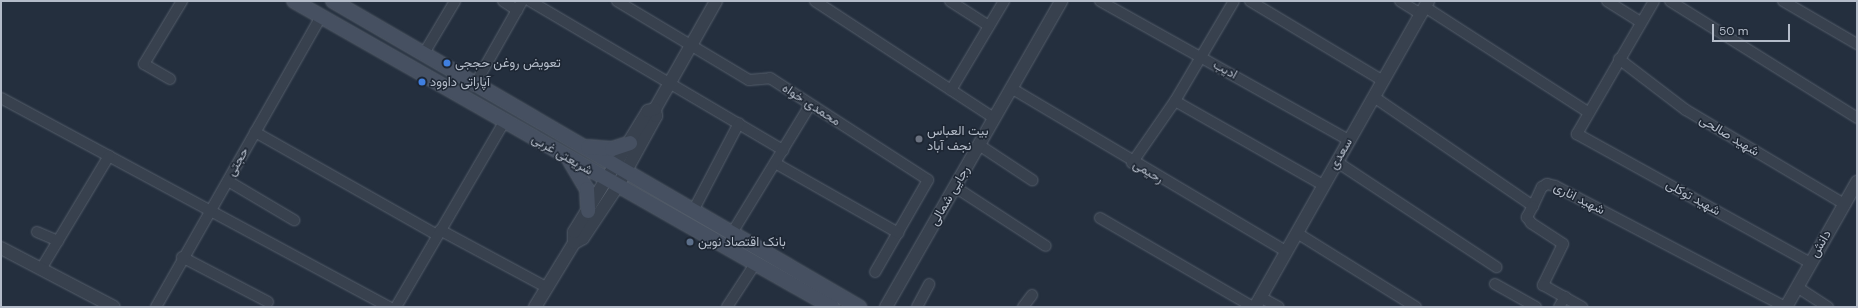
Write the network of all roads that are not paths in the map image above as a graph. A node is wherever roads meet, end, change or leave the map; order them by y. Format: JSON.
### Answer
{"nodes":[{"id":1,"x":182,"y":1,"type":"edge"},
{"id":2,"x":294,"y":1,"type":"edge"},
{"id":3,"x":334,"y":1,"type":"edge"},
{"id":4,"x":455,"y":1,"type":"edge"},
{"id":5,"x":503,"y":1,"type":"edge"},
{"id":6,"x":530,"y":1,"type":"edge"},
{"id":7,"x":617,"y":1,"type":"edge"},
{"id":8,"x":716,"y":1,"type":"edge"},
{"id":9,"x":815,"y":1,"type":"edge"},
{"id":10,"x":950,"y":1,"type":"edge"},
{"id":11,"x":1004,"y":1,"type":"edge"},
{"id":12,"x":1061,"y":1,"type":"edge"},
{"id":13,"x":1100,"y":1,"type":"edge"},
{"id":14,"x":1234,"y":1,"type":"edge"},
{"id":15,"x":1250,"y":1,"type":"edge"},
{"id":16,"x":1400,"y":1,"type":"edge"},
{"id":17,"x":1607,"y":1,"type":"edge"},
{"id":18,"x":1654,"y":1,"type":"edge"},
{"id":19,"x":1670,"y":1,"type":"edge"},
{"id":20,"x":1783,"y":1,"type":"edge"},
{"id":21,"x":520,"y":5,"type":"edge"},
{"id":22,"x":1425,"y":7,"type":"edge"},
{"id":23,"x":321,"y":17,"type":"junction"},
{"id":24,"x":1641,"y":22,"type":"junction"},
{"id":25,"x":989,"y":26,"type":"junction"},
{"id":26,"x":1857,"y":44,"type":"edge"},
{"id":27,"x":691,"y":46,"type":"junction"},
{"id":28,"x":423,"y":55,"type":"junction"},
{"id":29,"x":1200,"y":57,"type":"junction"},
{"id":30,"x":1619,"y":59,"type":"junction"},
{"id":31,"x":170,"y":79,"type":"dead end"},
{"id":32,"x":1383,"y":81,"type":"junction"},
{"id":33,"x":670,"y":82,"type":"junction"},
{"id":34,"x":474,"y":86,"type":"junction"},
{"id":35,"x":1011,"y":88,"type":"junction"},
{"id":36,"x":951,"y":90,"type":"junction"},
{"id":37,"x":1374,"y":97,"type":"junction"},
{"id":38,"x":1,"y":98,"type":"edge"},
{"id":39,"x":1175,"y":101,"type":"junction"},
{"id":40,"x":810,"y":105,"type":"junction"},
{"id":41,"x":655,"y":108,"type":"junction"},
{"id":42,"x":1588,"y":112,"type":"junction"},
{"id":43,"x":994,"y":118,"type":"junction"},
{"id":44,"x":1857,"y":118,"type":"edge"},
{"id":45,"x":504,"y":122,"type":"junction"},
{"id":46,"x":739,"y":123,"type":"junction"},
{"id":47,"x":255,"y":132,"type":"junction"},
{"id":48,"x":1349,"y":140,"type":"junction"},
{"id":49,"x":630,"y":143,"type":"junction"},
{"id":50,"x":576,"y":145,"type":"junction"},
{"id":51,"x":979,"y":145,"type":"junction"},
{"id":52,"x":783,"y":150,"type":"junction"},
{"id":53,"x":109,"y":156,"type":"junction"},
{"id":54,"x":567,"y":158,"type":"junction"},
{"id":55,"x":1337,"y":162,"type":"junction"},
{"id":56,"x":775,"y":163,"type":"junction"},
{"id":57,"x":1132,"y":163,"type":"junction"},
{"id":58,"x":620,"y":169,"type":"junction"},
{"id":59,"x":1032,"y":180,"type":"dead end"},
{"id":60,"x":228,"y":181,"type":"junction"},
{"id":61,"x":1857,"y":182,"type":"edge"},
{"id":62,"x":612,"y":184,"type":"junction"},
{"id":63,"x":1324,"y":185,"type":"junction"},
{"id":64,"x":955,"y":187,"type":"junction"},
{"id":65,"x":1844,"y":204,"type":"junction"},
{"id":66,"x":1533,"y":206,"type":"junction"},
{"id":67,"x":211,"y":210,"type":"junction"},
{"id":68,"x":588,"y":211,"type":"junction"},
{"id":69,"x":693,"y":211,"type":"junction"},
{"id":70,"x":1100,"y":218,"type":"dead end"},
{"id":71,"x":294,"y":220,"type":"dead end"},
{"id":72,"x":37,"y":232,"type":"dead end"},
{"id":73,"x":439,"y":232,"type":"junction"},
{"id":74,"x":732,"y":233,"type":"junction"},
{"id":75,"x":898,"y":233,"type":"junction"},
{"id":76,"x":1297,"y":233,"type":"junction"},
{"id":77,"x":58,"y":241,"type":"junction"},
{"id":78,"x":574,"y":243,"type":"junction"},
{"id":79,"x":1046,"y":246,"type":"dead end"},
{"id":80,"x":1,"y":248,"type":"edge"},
{"id":81,"x":1286,"y":251,"type":"junction"},
{"id":82,"x":182,"y":257,"type":"junction"},
{"id":83,"x":1811,"y":263,"type":"junction"},
{"id":84,"x":755,"y":264,"type":"junction"},
{"id":85,"x":1496,"y":267,"type":"dead end"},
{"id":86,"x":41,"y":269,"type":"junction"},
{"id":87,"x":875,"y":272,"type":"dead end"},
{"id":88,"x":929,"y":284,"type":"dead end"},
{"id":89,"x":1495,"y":284,"type":"dead end"},
{"id":90,"x":546,"y":287,"type":"junction"},
{"id":91,"x":1797,"y":287,"type":"junction"},
{"id":92,"x":1032,"y":295,"type":"dead end"},
{"id":93,"x":1565,"y":297,"type":"junction"},
{"id":94,"x":268,"y":302,"type":"dead end"},
{"id":95,"x":1256,"y":304,"type":"edge"},
{"id":96,"x":114,"y":307,"type":"edge"},
{"id":97,"x":156,"y":307,"type":"edge"},
{"id":98,"x":390,"y":307,"type":"edge"},
{"id":99,"x":396,"y":307,"type":"edge"},
{"id":100,"x":535,"y":307,"type":"edge"},
{"id":101,"x":727,"y":307,"type":"edge"},
{"id":102,"x":832,"y":307,"type":"edge"},
{"id":103,"x":858,"y":307,"type":"edge"},
{"id":104,"x":886,"y":307,"type":"edge"},
{"id":105,"x":917,"y":307,"type":"edge"},
{"id":106,"x":1023,"y":307,"type":"edge"},
{"id":107,"x":1279,"y":307,"type":"edge"},
{"id":108,"x":1416,"y":307,"type":"edge"},
{"id":109,"x":1536,"y":307,"type":"edge"},
{"id":110,"x":1559,"y":307,"type":"edge"},
{"id":111,"x":1582,"y":307,"type":"edge"},
{"id":112,"x":1785,"y":307,"type":"edge"},
{"id":113,"x":1828,"y":307,"type":"edge"}],
"edges":[{"from":1,"to":31,"type":"street"},
{"from":2,"to":23,"type":"main road","name":"شریعتی غربی"},
{"from":3,"to":28,"type":"main road","name":"شریعتی غربی"},
{"from":4,"to":28,"type":"street"},
{"from":5,"to":21,"type":"street"},
{"from":6,"to":33,"type":"street"},
{"from":7,"to":27,"type":"street"},
{"from":8,"to":27,"type":"street"},
{"from":9,"to":36,"type":"street"},
{"from":10,"to":25,"type":"street"},
{"from":11,"to":25,"type":"street"},
{"from":12,"to":35,"type":"street","name":"رجایی شمالی"},
{"from":13,"to":29,"type":"street","name":"ادیب"},
{"from":14,"to":29,"type":"street"},
{"from":15,"to":32,"type":"street"},
{"from":16,"to":22,"type":"street"},
{"from":17,"to":24,"type":"street"},
{"from":18,"to":24,"type":"street"},
{"from":19,"to":44,"type":"street"},
{"from":20,"to":26,"type":"street"},
{"from":21,"to":34,"type":"street"},
{"from":22,"to":32,"type":"street","name":"سعدی"},
{"from":22,"to":42,"type":"street"},
{"from":23,"to":45,"type":"main road","name":"شریعتی غربی"},
{"from":23,"to":47,"type":"street","name":"حجتی"},
{"from":24,"to":30,"type":"street"},
{"from":25,"to":36,"type":"street"},
{"from":27,"to":33,"type":"street"},
{"from":27,"to":40,"type":"street","name":"محمدی خواه"},
{"from":28,"to":34,"type":"main road","name":"شریعتی غربی"},
{"from":29,"to":39,"type":"street"},
{"from":29,"to":48,"type":"street","name":"ادیب"},
{"from":30,"to":42,"type":"street"},
{"from":30,"to":65,"type":"street","name":"شهید صالحی"},
{"from":32,"to":37,"type":"street","name":"سعدی"},
{"from":33,"to":41,"type":"street"},
{"from":33,"to":46,"type":"street"},
{"from":34,"to":50,"type":"main road","name":"شریعتی غربی"},
{"from":35,"to":43,"type":"street","name":"رجایی شمالی"},
{"from":35,"to":57,"type":"street","name":"رحیمی"},
{"from":36,"to":43,"type":"street"},
{"from":37,"to":48,"type":"street","name":"سعدی"},
{"from":37,"to":66,"type":"street"},
{"from":38,"to":53,"type":"street"},
{"from":39,"to":57,"type":"street"},
{"from":39,"to":63,"type":"street"},
{"from":40,"to":52,"type":"street"},
{"from":40,"to":75,"type":"street","name":"محمدی خواه"},
{"from":41,"to":49,"type":"street"},
{"from":41,"to":58,"type":"street"},
{"from":42,"to":83,"type":"street","name":"شهید توکلی"},
{"from":43,"to":51,"type":"street","name":"رجایی شمالی"},
{"from":45,"to":54,"type":"main road","name":"شریعتی غربی"},
{"from":45,"to":73,"type":"street"},
{"from":46,"to":52,"type":"street"},
{"from":46,"to":69,"type":"street"},
{"from":47,"to":60,"type":"street","name":"حجتی"},
{"from":47,"to":73,"type":"street"},
{"from":48,"to":55,"type":"street","name":"سعدی"},
{"from":49,"to":50,"type":"main road"},
{"from":49,"to":58,"type":"street"},
{"from":50,"to":58,"type":"main road","name":"شریعتی غربی"},
{"from":51,"to":59,"type":"street"},
{"from":51,"to":64,"type":"street","name":"رجایی شمالی"},
{"from":52,"to":56,"type":"street"},
{"from":53,"to":67,"type":"street"},
{"from":53,"to":77,"type":"street"},
{"from":54,"to":62,"type":"main road","name":"شریعتی غربی"},
{"from":54,"to":68,"type":"main road"},
{"from":55,"to":63,"type":"street","name":"سعدی"},
{"from":55,"to":85,"type":"street"},
{"from":56,"to":74,"type":"street"},
{"from":56,"to":75,"type":"street"},
{"from":57,"to":81,"type":"street","name":"رحیمی"},
{"from":58,"to":62,"type":"street"},
{"from":58,"to":69,"type":"main road","name":"شریعتی غربی"},
{"from":60,"to":67,"type":"street","name":"حجتی"},
{"from":60,"to":71,"type":"street"},
{"from":61,"to":65,"type":"street","name":"دانش"},
{"from":62,"to":68,"type":"street"},
{"from":62,"to":78,"type":"street"},
{"from":62,"to":84,"type":"main road","name":"شریعتی غربی"},
{"from":63,"to":76,"type":"street","name":"سعدی"},
{"from":64,"to":79,"type":"street"},
{"from":64,"to":104,"type":"street","name":"رجایی شمالی"},
{"from":65,"to":83,"type":"street","name":"دانش"},
{"from":66,"to":93,"type":"street"},
{"from":66,"to":112,"type":"street","name":"شهید اناری"},
{"from":67,"to":82,"type":"street","name":"حجتی"},
{"from":67,"to":98,"type":"street"},
{"from":68,"to":78,"type":"street"},
{"from":69,"to":74,"type":"main road","name":"شریعتی غربی"},
{"from":70,"to":95,"type":"street"},
{"from":72,"to":77,"type":"street"},
{"from":73,"to":90,"type":"street"},
{"from":73,"to":99,"type":"street"},
{"from":74,"to":103,"type":"main road","name":"شریعتی غربی"},
{"from":75,"to":87,"type":"street"},
{"from":76,"to":81,"type":"street","name":"سعدی"},
{"from":76,"to":108,"type":"street"},
{"from":77,"to":86,"type":"street"},
{"from":78,"to":90,"type":"street"},
{"from":80,"to":86,"type":"street"},
{"from":81,"to":95,"type":"street","name":"سعدی"},
{"from":82,"to":94,"type":"street"},
{"from":82,"to":97,"type":"street","name":"حجتی"},
{"from":83,"to":91,"type":"street","name":"دانش"},
{"from":84,"to":101,"type":"street"},
{"from":84,"to":102,"type":"main road","name":"شریعتی غربی"},
{"from":86,"to":96,"type":"street"},
{"from":88,"to":105,"type":"street"},
{"from":89,"to":109,"type":"street"},
{"from":90,"to":100,"type":"street"},
{"from":91,"to":112,"type":"street","name":"دانش"},
{"from":91,"to":113,"type":"street"},
{"from":92,"to":106,"type":"street"},
{"from":93,"to":110,"type":"street"},
{"from":93,"to":111,"type":"street"},
{"from":95,"to":107,"type":"street"}]}
